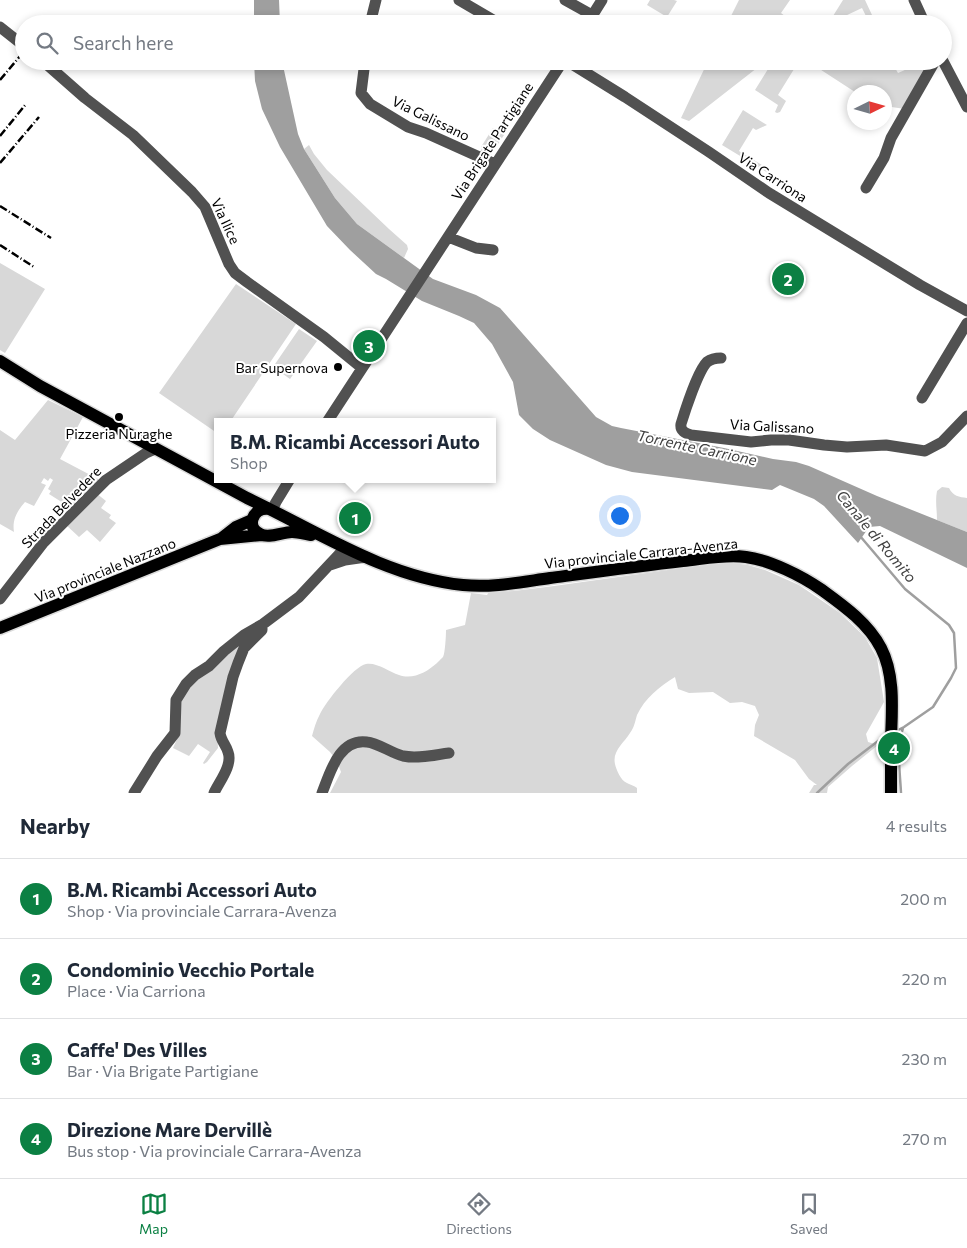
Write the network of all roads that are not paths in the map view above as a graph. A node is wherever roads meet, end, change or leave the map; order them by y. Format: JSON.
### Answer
{"nodes":[{"id":1,"x":376,"y":0,"type":"edge"},
{"id":2,"x":459,"y":0,"type":"edge"},
{"id":3,"x":565,"y":0,"type":"edge"},
{"id":4,"x":602,"y":0,"type":"edge"},
{"id":5,"x":914,"y":0,"type":"edge"},
{"id":6,"x":372,"y":15,"type":"edge"},
{"id":7,"x":485,"y":15,"type":"edge"},
{"id":8,"x":585,"y":15,"type":"edge"},
{"id":9,"x":593,"y":15,"type":"edge"},
{"id":10,"x":921,"y":15,"type":"edge"},
{"id":11,"x":0,"y":27,"type":"edge"},
{"id":12,"x":15,"y":39,"type":"edge"},
{"id":13,"x":53,"y":70,"type":"edge"},
{"id":14,"x":364,"y":70,"type":"edge"},
{"id":15,"x":557,"y":70,"type":"edge"},
{"id":16,"x":582,"y":70,"type":"edge"},
{"id":17,"x":930,"y":70,"type":"edge"},
{"id":18,"x":948,"y":70,"type":"edge"},
{"id":19,"x":954,"y":82,"type":"junction"},
{"id":20,"x":967,"y":89,"type":"edge"},
{"id":21,"x":967,"y":108,"type":"edge"},
{"id":22,"x":495,"y":164,"type":"junction"},
{"id":23,"x":866,"y":188,"type":"dead end"},
{"id":24,"x":448,"y":238,"type":"junction"},
{"id":25,"x":493,"y":250,"type":"dead end"},
{"id":26,"x":967,"y":311,"type":"edge"},
{"id":27,"x":967,"y":322,"type":"edge"},
{"id":28,"x":721,"y":358,"type":"dead end"},
{"id":29,"x":0,"y":361,"type":"edge"},
{"id":30,"x":362,"y":368,"type":"junction"},
{"id":31,"x":922,"y":398,"type":"dead end"},
{"id":32,"x":967,"y":416,"type":"edge"},
{"id":33,"x":330,"y":418,"type":"edge"},
{"id":34,"x":156,"y":449,"type":"junction"},
{"id":35,"x":214,"y":480,"type":"edge"},
{"id":36,"x":219,"y":483,"type":"edge"},
{"id":37,"x":288,"y":483,"type":"edge"},
{"id":38,"x":234,"y":491,"type":"junction"},
{"id":39,"x":272,"y":510,"type":"junction"},
{"id":40,"x":252,"y":520,"type":"junction"},
{"id":41,"x":264,"y":536,"type":"junction"},
{"id":42,"x":324,"y":538,"type":"junction"},
{"id":43,"x":220,"y":539,"type":"junction"},
{"id":44,"x":345,"y":548,"type":"junction"},
{"id":45,"x":366,"y":557,"type":"junction"},
{"id":46,"x":328,"y":566,"type":"junction"},
{"id":47,"x":5,"y":584,"type":"edge"},
{"id":48,"x":0,"y":599,"type":"edge"},
{"id":49,"x":263,"y":624,"type":"junction"},
{"id":50,"x":0,"y":628,"type":"edge"},
{"id":51,"x":449,"y":753,"type":"dead end"},
{"id":52,"x":134,"y":793,"type":"edge"},
{"id":53,"x":214,"y":793,"type":"edge"},
{"id":54,"x":322,"y":793,"type":"edge"},
{"id":55,"x":891,"y":793,"type":"edge"}],
"edges":[{"from":1,"to":6,"type":"street"},
{"from":2,"to":7,"type":"street"},
{"from":3,"to":8,"type":"street"},
{"from":4,"to":9,"type":"street"},
{"from":5,"to":10,"type":"street"},
{"from":11,"to":12,"type":"street"},
{"from":13,"to":30,"type":"street","name":"Via Ilice"},
{"from":14,"to":22,"type":"street","name":"Via Galissano"},
{"from":15,"to":22,"type":"street","name":"Via Brigate Partigiane"},
{"from":16,"to":26,"type":"street","name":"Via Carriona"},
{"from":17,"to":23,"type":"street"},
{"from":18,"to":19,"type":"street"},
{"from":19,"to":20,"type":"street"},
{"from":19,"to":21,"type":"street"},
{"from":22,"to":24,"type":"street","name":"Via Brigate Partigiane"},
{"from":24,"to":25,"type":"street"},
{"from":24,"to":30,"type":"street","name":"Via Brigate Partigiane"},
{"from":27,"to":31,"type":"street"},
{"from":28,"to":32,"type":"street","name":"Via Galissano"},
{"from":29,"to":34,"type":"main road","name":"Via provinciale Carrara-Avenza"},
{"from":30,"to":33,"type":"street","name":"Via Brigate Partigiane"},
{"from":34,"to":35,"type":"main road","name":"Via provinciale Carrara-Avenza"},
{"from":34,"to":47,"type":"street","name":"Strada Belvedere"},
{"from":36,"to":38,"type":"main road","name":"Via provinciale Carrara-Avenza"},
{"from":37,"to":39,"type":"street"},
{"from":38,"to":39,"type":"main road","name":"Via provinciale Carrara-Avenza"},
{"from":38,"to":40,"type":"main road"},
{"from":39,"to":40,"type":"main road"},
{"from":39,"to":41,"type":"main road"},
{"from":39,"to":42,"type":"main road","name":"Via provinciale Carrara-Avenza"},
{"from":40,"to":41,"type":"main road"},
{"from":40,"to":43,"type":"main road","name":"Via provinciale Nazzano"},
{"from":41,"to":42,"type":"main road","name":"Via provinciale Carrara-Avenza"},
{"from":41,"to":43,"type":"main road","name":"Via provinciale Nazzano"},
{"from":42,"to":44,"type":"main road","name":"Via provinciale Carrara-Avenza"},
{"from":43,"to":50,"type":"main road","name":"Via provinciale Nazzano"},
{"from":44,"to":45,"type":"main road","name":"Via provinciale Carrara-Avenza"},
{"from":44,"to":46,"type":"street"},
{"from":45,"to":46,"type":"street"},
{"from":45,"to":55,"type":"main road","name":"Via provinciale Carrara-Avenza"},
{"from":46,"to":49,"type":"street"},
{"from":47,"to":48,"type":"street","name":"Strada Belvedere"},
{"from":49,"to":52,"type":"street"},
{"from":49,"to":53,"type":"street"},
{"from":51,"to":54,"type":"street"}]}
